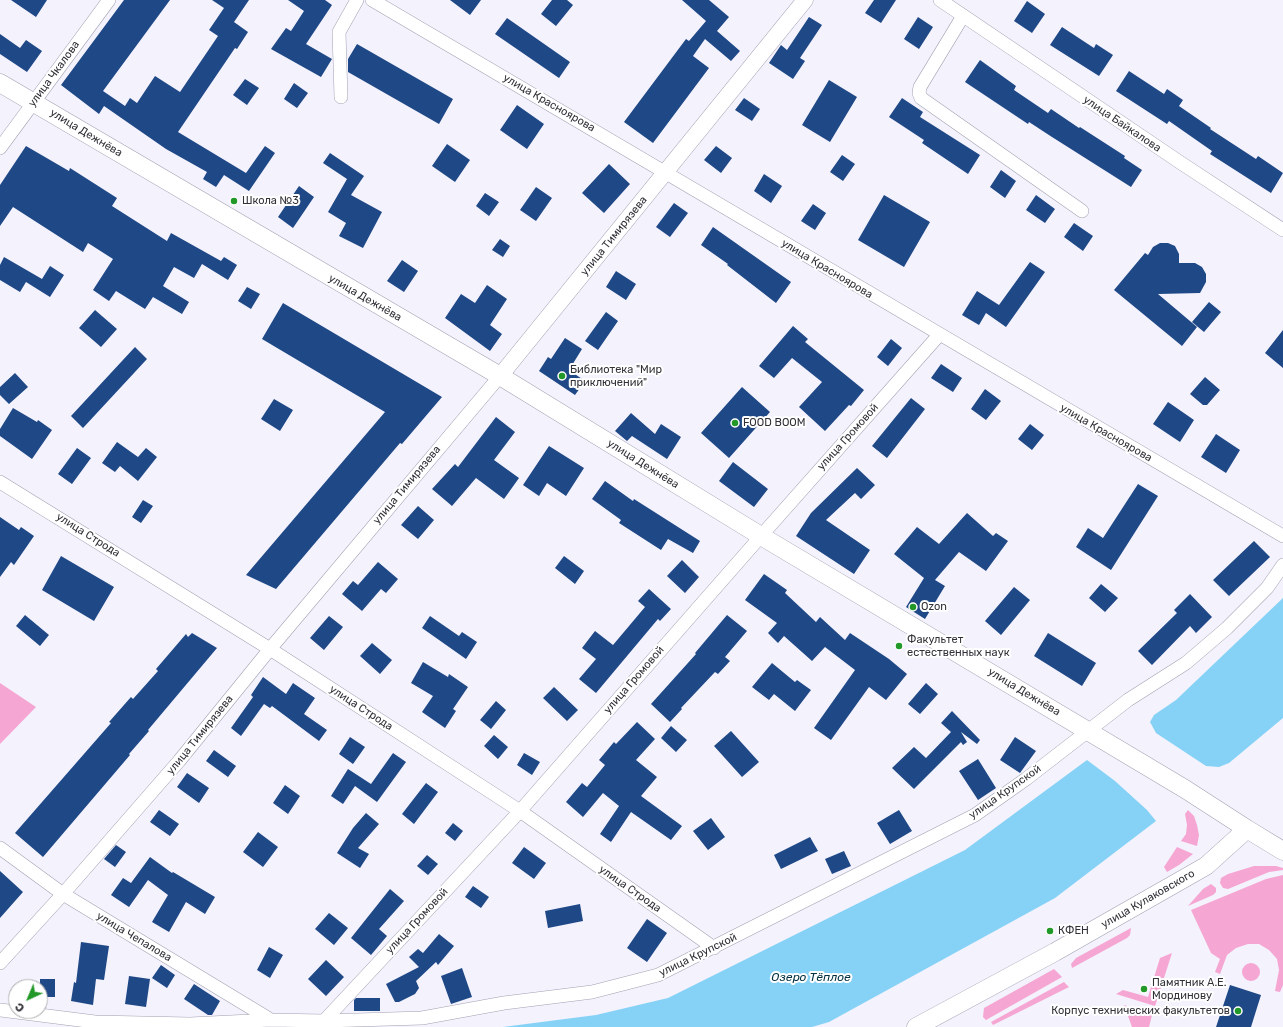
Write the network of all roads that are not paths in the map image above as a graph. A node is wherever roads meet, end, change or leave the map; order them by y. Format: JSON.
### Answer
{"nodes":[{"id":1,"x":108,"y":0,"type":"edge"},
{"id":2,"x":357,"y":0,"type":"edge"},
{"id":3,"x":372,"y":0,"type":"edge"},
{"id":4,"x":805,"y":0,"type":"edge"},
{"id":5,"x":940,"y":0,"type":"edge"},
{"id":6,"x":963,"y":16,"type":"junction"},
{"id":7,"x":0,"y":83,"type":"edge"},
{"id":8,"x":341,"y":96,"type":"dead end"},
{"id":9,"x":33,"y":102,"type":"junction"},
{"id":10,"x":0,"y":148,"type":"edge"},
{"id":11,"x":666,"y":173,"type":"junction"},
{"id":12,"x":1082,"y":211,"type":"dead end"},
{"id":13,"x":1283,"y":230,"type":"edge"},
{"id":14,"x":939,"y":335,"type":"junction"},
{"id":15,"x":500,"y":376,"type":"junction"},
{"id":16,"x":0,"y":482,"type":"edge"},
{"id":17,"x":761,"y":536,"type":"junction"},
{"id":18,"x":1283,"y":536,"type":"edge"},
{"id":19,"x":1283,"y":565,"type":"edge"},
{"id":20,"x":270,"y":649,"type":"junction"},
{"id":21,"x":1088,"y":730,"type":"junction"},
{"id":22,"x":520,"y":811,"type":"junction"},
{"id":23,"x":1247,"y":829,"type":"junction"},
{"id":24,"x":0,"y":848,"type":"edge"},
{"id":25,"x":1283,"y":850,"type":"edge"},
{"id":26,"x":63,"y":894,"type":"junction"},
{"id":27,"x":714,"y":948,"type":"junction"},
{"id":28,"x":0,"y":962,"type":"edge"},
{"id":29,"x":0,"y":1010,"type":"edge"},
{"id":30,"x":271,"y":1020,"type":"junction"},
{"id":31,"x":324,"y":1021,"type":"junction"},
{"id":32,"x":916,"y":1027,"type":"edge"}],
"edges":[{"from":1,"to":9,"type":"street","name":"улица Чкалова"},
{"from":2,"to":8,"type":"street"},
{"from":3,"to":11,"type":"street","name":"улица Красноярова"},
{"from":4,"to":11,"type":"street","name":"улица Тимирязева"},
{"from":5,"to":6,"type":"street","name":"улица Байкалова"},
{"from":6,"to":12,"type":"street"},
{"from":6,"to":13,"type":"street","name":"улица Байкалова"},
{"from":7,"to":9,"type":"main road","name":"улица Дежнёва"},
{"from":9,"to":10,"type":"street","name":"улица Чкалова"},
{"from":9,"to":15,"type":"main road","name":"улица Дежнёва"},
{"from":11,"to":14,"type":"street","name":"улица Красноярова"},
{"from":11,"to":15,"type":"street","name":"улица Тимирязева"},
{"from":14,"to":17,"type":"street","name":"улица Громовой"},
{"from":14,"to":18,"type":"street","name":"улица Красноярова"},
{"from":15,"to":17,"type":"main road","name":"улица Дежнёва"},
{"from":15,"to":20,"type":"street","name":"улица Тимирязева"},
{"from":16,"to":20,"type":"street","name":"улица Строда"},
{"from":17,"to":21,"type":"main road","name":"улица Дежнёва"},
{"from":17,"to":22,"type":"street","name":"улица Громовой"},
{"from":19,"to":21,"type":"street","name":"улица Крупской"},
{"from":20,"to":22,"type":"street","name":"улица Строда"},
{"from":20,"to":26,"type":"street","name":"улица Тимирязева"},
{"from":21,"to":23,"type":"main road","name":"улица Дежнёва"},
{"from":21,"to":27,"type":"street","name":"улица Крупской"},
{"from":22,"to":27,"type":"street","name":"улица Строда"},
{"from":22,"to":31,"type":"street","name":"улица Громовой"},
{"from":23,"to":25,"type":"main road","name":"улица Дежнёва"},
{"from":23,"to":32,"type":"main road","name":"улица Кулаковского"},
{"from":24,"to":26,"type":"street","name":"улица Чепалова"},
{"from":26,"to":28,"type":"street","name":"улица Тимирязева"},
{"from":26,"to":30,"type":"street","name":"улица Чепалова"},
{"from":27,"to":31,"type":"street","name":"улица Крупской"},
{"from":29,"to":30,"type":"street","name":"улица Крупской"},
{"from":30,"to":31,"type":"street","name":"улица Крупской"}]}
